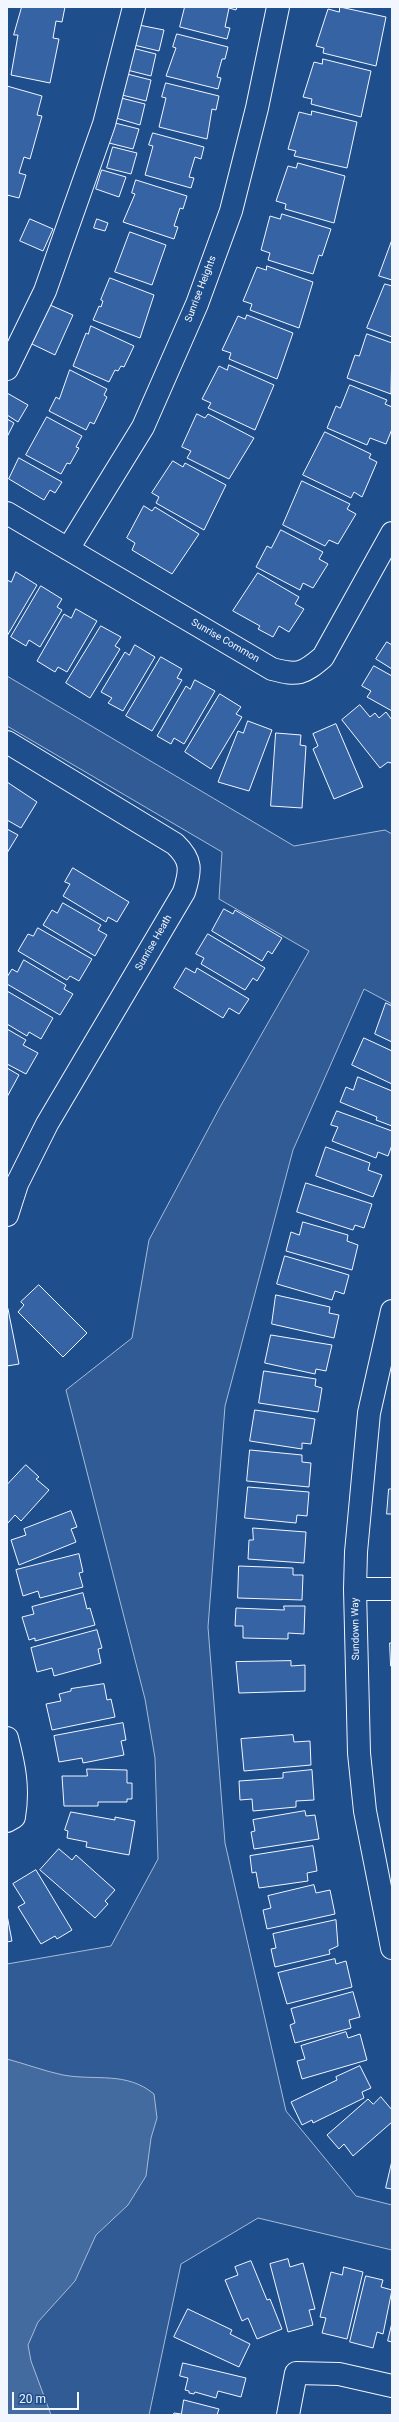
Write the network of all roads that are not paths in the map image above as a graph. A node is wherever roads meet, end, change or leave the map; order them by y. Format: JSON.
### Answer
{"nodes":[{"id":1,"x":134,"y":7,"type":"edge"},
{"id":2,"x":278,"y":7,"type":"edge"},
{"id":3,"x":7,"y":369,"type":"edge"},
{"id":4,"x":7,"y":513,"type":"edge"},
{"id":5,"x":392,"y":533,"type":"edge"},
{"id":6,"x":68,"y":549,"type":"junction"},
{"id":7,"x":7,"y":742,"type":"edge"},
{"id":8,"x":7,"y":1215,"type":"edge"},
{"id":9,"x":392,"y":1311,"type":"edge"},
{"id":10,"x":355,"y":1589,"type":"junction"},
{"id":11,"x":392,"y":1590,"type":"edge"},
{"id":12,"x":7,"y":1738,"type":"edge"},
{"id":13,"x":7,"y":1821,"type":"edge"},
{"id":14,"x":392,"y":1948,"type":"edge"},
{"id":15,"x":392,"y":2386,"type":"edge"},
{"id":16,"x":288,"y":2415,"type":"edge"}],
"edges":[{"from":1,"to":3,"type":"street"},
{"from":2,"to":6,"type":"street","name":"Sunrise Heights"},
{"from":4,"to":6,"type":"street","name":"Sunrise Common"},
{"from":5,"to":6,"type":"street","name":"Sunrise Common"},
{"from":7,"to":8,"type":"street","name":"Sunrise Heath"},
{"from":9,"to":10,"type":"street","name":"Sundown Way"},
{"from":10,"to":11,"type":"street"},
{"from":10,"to":14,"type":"street","name":"Sundown Way"},
{"from":12,"to":13,"type":"street"},
{"from":15,"to":16,"type":"street"}]}
